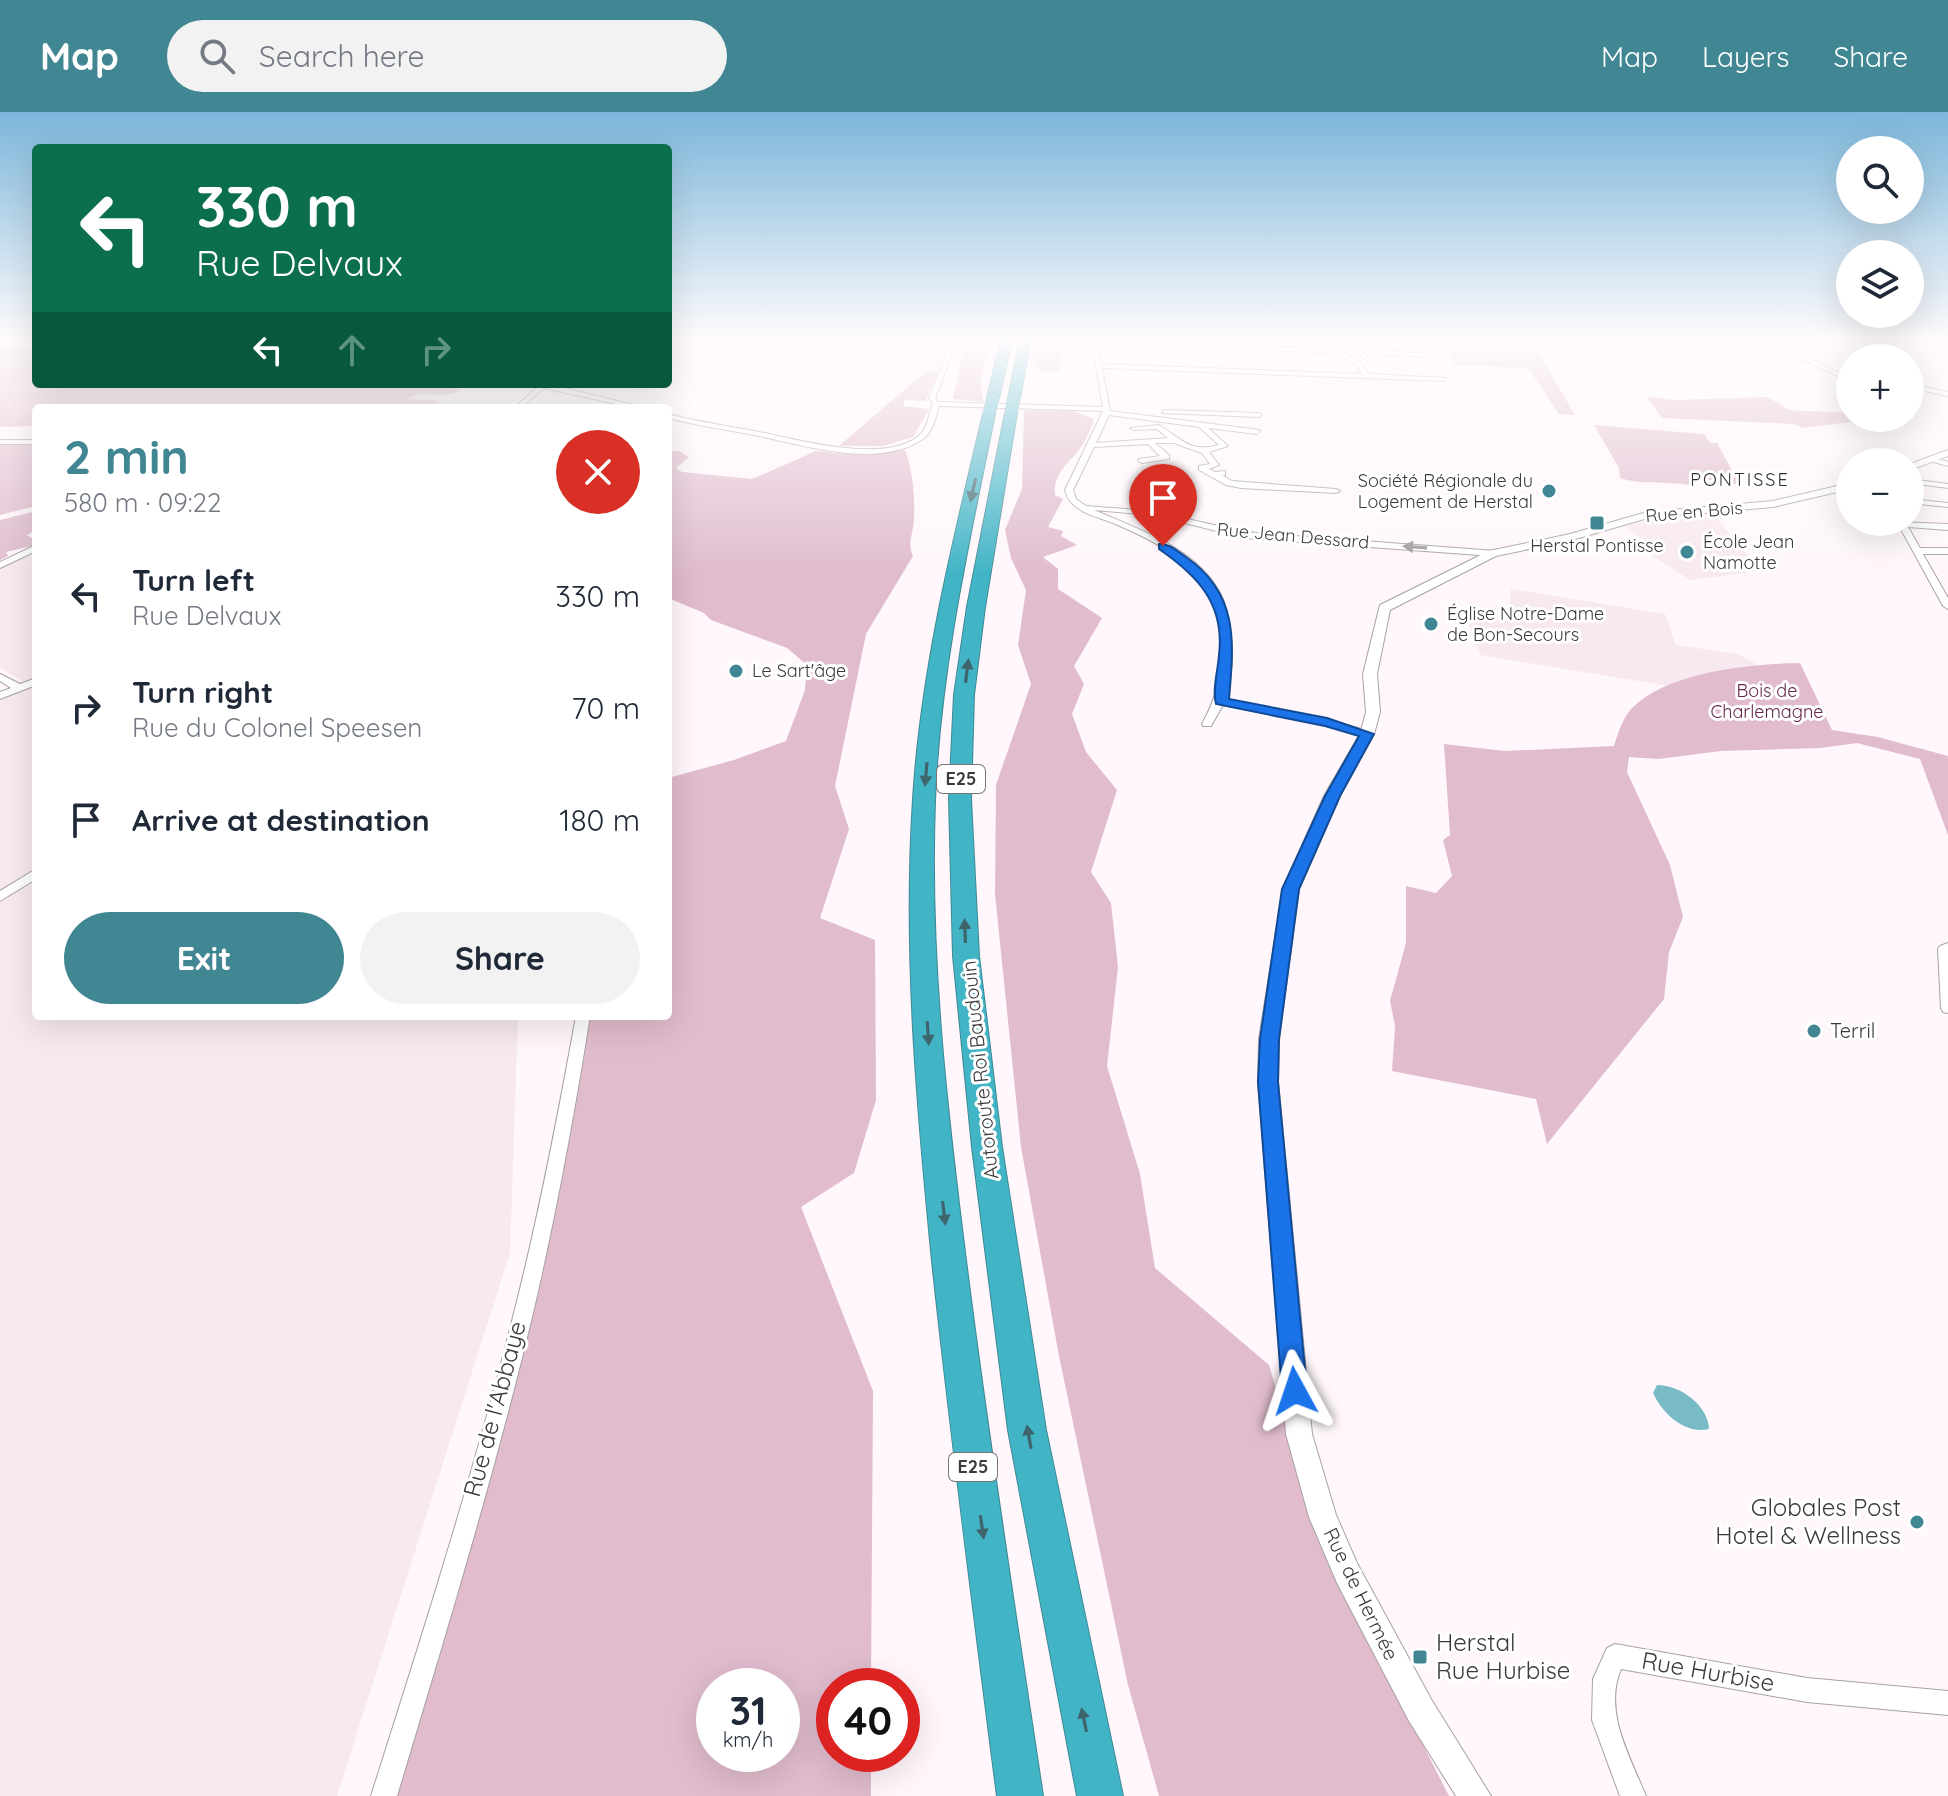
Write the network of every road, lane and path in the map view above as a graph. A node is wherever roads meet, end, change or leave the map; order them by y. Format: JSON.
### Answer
{"nodes":[{"id":1,"x":676,"y":418,"type":"edge"},
{"id":2,"x":932,"y":418,"type":"edge"},
{"id":3,"x":999,"y":418,"type":"edge"},
{"id":4,"x":1001,"y":418,"type":"edge"},
{"id":5,"x":1103,"y":418,"type":"edge"},
{"id":6,"x":1151,"y":418,"type":"edge"},
{"id":7,"x":1201,"y":425,"type":"junction"},
{"id":8,"x":1134,"y":428,"type":"dead end"},
{"id":9,"x":1257,"y":432,"type":"dead end"},
{"id":10,"x":1175,"y":441,"type":"junction"},
{"id":11,"x":0,"y":442,"type":"edge"},
{"id":12,"x":32,"y":442,"type":"edge"},
{"id":13,"x":1151,"y":443,"type":"junction"},
{"id":14,"x":1092,"y":445,"type":"junction"},
{"id":15,"x":1204,"y":451,"type":"junction"},
{"id":16,"x":1948,"y":453,"type":"edge"},
{"id":17,"x":1933,"y":459,"type":"junction"},
{"id":18,"x":1142,"y":461,"type":"dead end"},
{"id":19,"x":1924,"y":462,"type":"edge"},
{"id":20,"x":1948,"y":464,"type":"edge"},
{"id":21,"x":1924,"y":483,"type":"edge"},
{"id":22,"x":1237,"y":485,"type":"junction"},
{"id":23,"x":1948,"y":486,"type":"edge"},
{"id":24,"x":1836,"y":489,"type":"edge"},
{"id":25,"x":1336,"y":491,"type":"dead end"},
{"id":26,"x":1241,"y":495,"type":"dead end"},
{"id":27,"x":1924,"y":502,"type":"edge"},
{"id":28,"x":1948,"y":505,"type":"edge"},
{"id":29,"x":1081,"y":506,"type":"junction"},
{"id":30,"x":1924,"y":525,"type":"edge"},
{"id":31,"x":1948,"y":527,"type":"edge"},
{"id":32,"x":1909,"y":536,"type":"edge"},
{"id":33,"x":32,"y":550,"type":"edge"},
{"id":34,"x":1917,"y":551,"type":"junction"},
{"id":35,"x":1948,"y":551,"type":"edge"},
{"id":36,"x":1476,"y":554,"type":"junction"},
{"id":37,"x":0,"y":565,"type":"edge"},
{"id":38,"x":1948,"y":583,"type":"edge"},
{"id":39,"x":1937,"y":584,"type":"junction"},
{"id":40,"x":1948,"y":606,"type":"edge"},
{"id":41,"x":0,"y":677,"type":"edge"},
{"id":42,"x":32,"y":683,"type":"edge"},
{"id":43,"x":19,"y":688,"type":"junction"},
{"id":44,"x":0,"y":696,"type":"edge"},
{"id":45,"x":1221,"y":701,"type":"junction"},
{"id":46,"x":1207,"y":724,"type":"dead end"},
{"id":47,"x":1367,"y":734,"type":"junction"},
{"id":48,"x":32,"y":876,"type":"edge"},
{"id":49,"x":0,"y":897,"type":"edge"},
{"id":50,"x":1948,"y":948,"type":"edge"},
{"id":51,"x":1948,"y":1008,"type":"edge"},
{"id":52,"x":582,"y":1020,"type":"edge"},
{"id":53,"x":1948,"y":1703,"type":"edge"},
{"id":54,"x":384,"y":1796,"type":"edge"},
{"id":55,"x":1020,"y":1796,"type":"edge"},
{"id":56,"x":1100,"y":1796,"type":"edge"},
{"id":57,"x":1475,"y":1796,"type":"edge"},
{"id":58,"x":1633,"y":1796,"type":"edge"}],
"edges":[{"from":1,"to":2,"type":"street"},
{"from":3,"to":55,"type":"highway","name":"Autoroute Roi Baudouin","number":"E25","one_way":true},
{"from":56,"to":4,"type":"highway","name":"Autoroute Roi Baudouin","number":"E25","one_way":true},
{"from":5,"to":14,"type":"street"},
{"from":6,"to":7,"type":"street"},
{"from":7,"to":9,"type":"street"},
{"from":7,"to":15,"type":"street"},
{"from":8,"to":10,"type":"street"},
{"from":10,"to":13,"type":"street"},
{"from":10,"to":15,"type":"street"},
{"from":11,"to":12,"type":"street"},
{"from":13,"to":14,"type":"street"},
{"from":13,"to":18,"type":"street"},
{"from":14,"to":29,"type":"street"},
{"from":15,"to":22,"type":"street"},
{"from":16,"to":17,"type":"street"},
{"from":17,"to":19,"type":"street"},
{"from":17,"to":20,"type":"street"},
{"from":21,"to":23,"type":"street"},
{"from":22,"to":25,"type":"street"},
{"from":22,"to":26,"type":"street"},
{"from":24,"to":36,"type":"street","name":"Rue en Bois"},
{"from":27,"to":28,"type":"street"},
{"from":36,"to":29,"type":"street","name":"Rue Jean Dessard","one_way":true},
{"from":29,"to":45,"type":"street"},
{"from":30,"to":31,"type":"street"},
{"from":32,"to":34,"type":"street"},
{"from":33,"to":37,"type":"street"},
{"from":34,"to":35,"type":"street"},
{"from":34,"to":39,"type":"street"},
{"from":36,"to":47,"type":"street","name":"Rue de Hermée"},
{"from":38,"to":39,"type":"street"},
{"from":39,"to":40,"type":"street"},
{"from":41,"to":43,"type":"street"},
{"from":42,"to":43,"type":"street"},
{"from":43,"to":44,"type":"street"},
{"from":45,"to":46,"type":"street"},
{"from":45,"to":47,"type":"street"},
{"from":47,"to":57,"type":"street","name":"Rue de Hermée"},
{"from":48,"to":49,"type":"street"},
{"from":50,"to":51,"type":"street"},
{"from":52,"to":54,"type":"street","name":"Rue de l'Abbaye"},
{"from":53,"to":58,"type":"street","name":"Rue Hurbise"}]}
